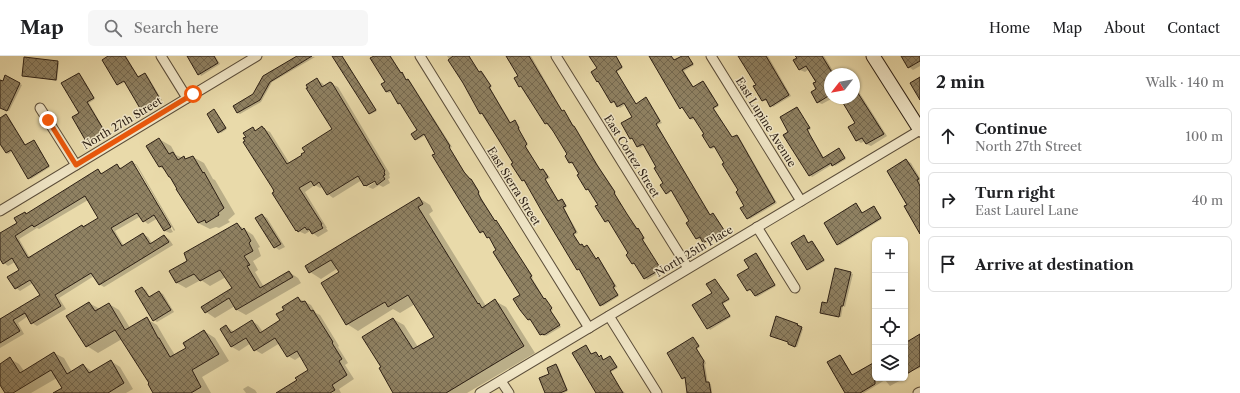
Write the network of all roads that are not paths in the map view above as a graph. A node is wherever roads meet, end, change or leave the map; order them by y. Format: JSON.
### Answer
{"nodes":[{"id":1,"x":161,"y":56,"type":"edge"},
{"id":2,"x":257,"y":56,"type":"edge"},
{"id":3,"x":420,"y":56,"type":"edge"},
{"id":4,"x":556,"y":56,"type":"edge"},
{"id":5,"x":711,"y":56,"type":"edge"},
{"id":6,"x":873,"y":56,"type":"edge"},
{"id":7,"x":187,"y":98,"type":"junction"},
{"id":8,"x":40,"y":108,"type":"dead end"},
{"id":9,"x":920,"y":130,"type":"edge"},
{"id":10,"x":76,"y":165,"type":"junction"},
{"id":11,"x":801,"y":201,"type":"junction"},
{"id":12,"x":0,"y":211,"type":"edge"},
{"id":13,"x":757,"y":227,"type":"junction"},
{"id":14,"x":688,"y":268,"type":"junction"},
{"id":15,"x":795,"y":288,"type":"dead end"},
{"id":16,"x":609,"y":316,"type":"junction"},
{"id":17,"x":589,"y":328,"type":"junction"},
{"id":18,"x":501,"y":381,"type":"junction"},
{"id":19,"x":480,"y":393,"type":"edge"},
{"id":20,"x":508,"y":393,"type":"edge"},
{"id":21,"x":657,"y":393,"type":"edge"}],
"edges":[{"from":1,"to":7,"type":"street"},
{"from":2,"to":7,"type":"street","name":"North 27th Street"},
{"from":3,"to":17,"type":"street","name":"East Sierra Street"},
{"from":4,"to":14,"type":"street","name":"East Cortez Street"},
{"from":5,"to":11,"type":"street","name":"East Lupine Avenue"},
{"from":6,"to":9,"type":"street"},
{"from":7,"to":10,"type":"street","name":"North 27th Street"},
{"from":8,"to":10,"type":"street"},
{"from":9,"to":11,"type":"street","name":"North 25th Place"},
{"from":10,"to":12,"type":"street","name":"North 27th Street"},
{"from":11,"to":13,"type":"street","name":"North 25th Place"},
{"from":13,"to":14,"type":"street","name":"North 25th Place"},
{"from":13,"to":15,"type":"street"},
{"from":14,"to":16,"type":"street","name":"North 25th Place"},
{"from":16,"to":17,"type":"street","name":"North 25th Place"},
{"from":16,"to":21,"type":"street"},
{"from":17,"to":18,"type":"street","name":"North 25th Place"},
{"from":18,"to":19,"type":"street","name":"North 25th Place"},
{"from":18,"to":20,"type":"street"}]}
